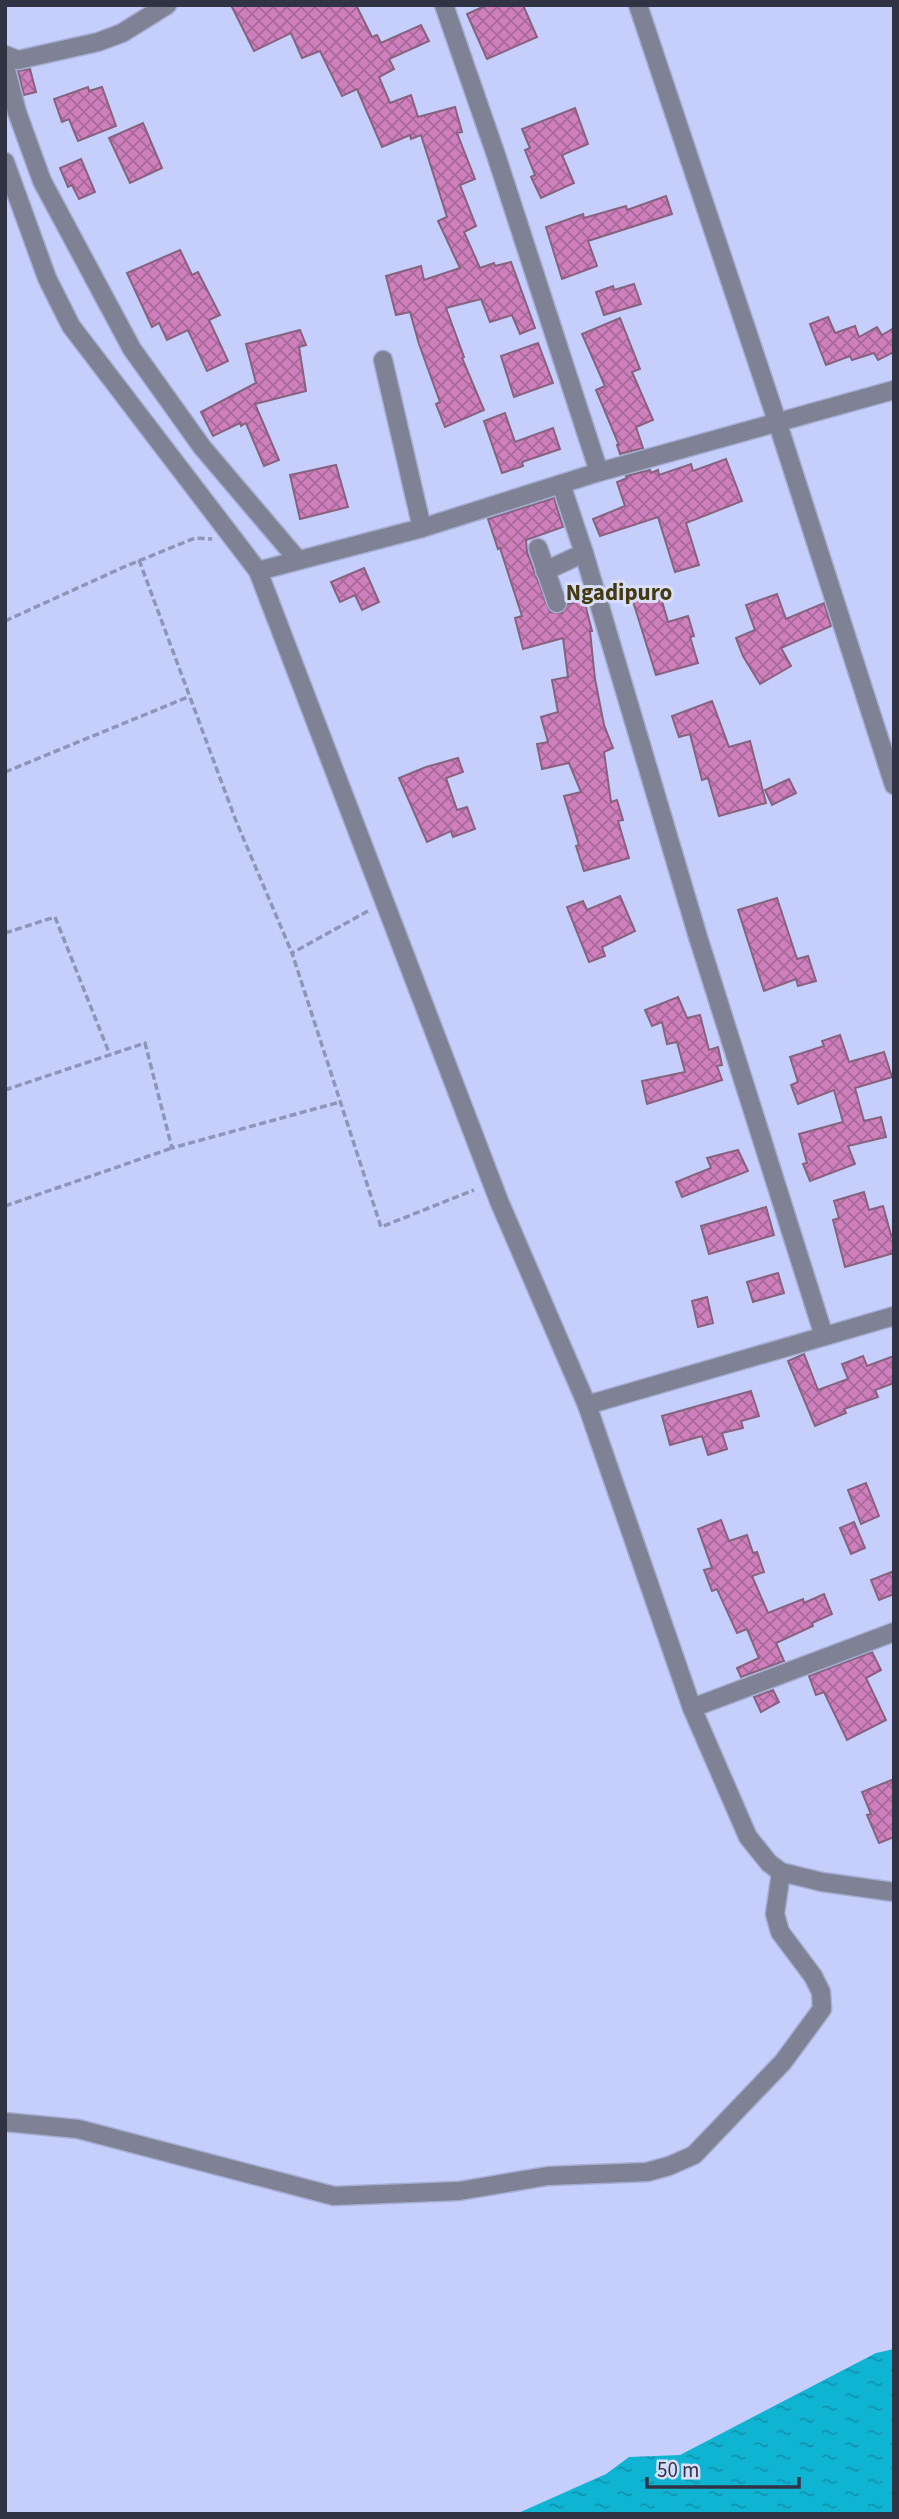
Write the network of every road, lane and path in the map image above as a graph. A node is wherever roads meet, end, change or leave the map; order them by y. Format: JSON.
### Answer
{"nodes":[{"id":1,"x":167,"y":5,"type":"edge"},
{"id":2,"x":444,"y":5,"type":"edge"},
{"id":3,"x":638,"y":5,"type":"edge"},
{"id":4,"x":5,"y":55,"type":"edge"},
{"id":5,"x":5,"y":66,"type":"edge"},
{"id":6,"x":5,"y":162,"type":"edge"},
{"id":7,"x":383,"y":360,"type":"dead end"},
{"id":8,"x":894,"y":390,"type":"edge"},
{"id":9,"x":784,"y":419,"type":"junction"},
{"id":10,"x":599,"y":472,"type":"junction"},
{"id":11,"x":561,"y":484,"type":"junction"},
{"id":12,"x":422,"y":528,"type":"junction"},
{"id":13,"x":238,"y":542,"type":"junction"},
{"id":14,"x":538,"y":548,"type":"dead end"},
{"id":15,"x":584,"y":553,"type":"junction"},
{"id":16,"x":139,"y":560,"type":"junction"},
{"id":17,"x":298,"y":560,"type":"junction"},
{"id":18,"x":258,"y":571,"type":"junction"},
{"id":19,"x":545,"y":571,"type":"junction"},
{"id":20,"x":557,"y":603,"type":"dead end"},
{"id":21,"x":5,"y":621,"type":"edge"},
{"id":22,"x":189,"y":696,"type":"junction"},
{"id":23,"x":5,"y":772,"type":"edge"},
{"id":24,"x":894,"y":785,"type":"edge"},
{"id":25,"x":385,"y":901,"type":"junction"},
{"id":26,"x":5,"y":933,"type":"edge"},
{"id":27,"x":292,"y":953,"type":"junction"},
{"id":28,"x":110,"y":1055,"type":"junction"},
{"id":29,"x":5,"y":1090,"type":"edge"},
{"id":30,"x":340,"y":1102,"type":"junction"},
{"id":31,"x":172,"y":1148,"type":"junction"},
{"id":32,"x":492,"y":1182,"type":"junction"},
{"id":33,"x":5,"y":1206,"type":"edge"},
{"id":34,"x":894,"y":1316,"type":"edge"},
{"id":35,"x":824,"y":1336,"type":"junction"},
{"id":36,"x":587,"y":1405,"type":"junction"},
{"id":37,"x":894,"y":1632,"type":"edge"},
{"id":38,"x":692,"y":1708,"type":"junction"},
{"id":39,"x":781,"y":1872,"type":"junction"},
{"id":40,"x":892,"y":1891,"type":"edge"},
{"id":41,"x":5,"y":2122,"type":"edge"}],
"edges":[{"from":1,"to":4,"type":"street"},
{"from":2,"to":10,"type":"street"},
{"from":3,"to":9,"type":"street"},
{"from":5,"to":17,"type":"street"},
{"from":6,"to":13,"type":"street"},
{"from":7,"to":12,"type":"street"},
{"from":8,"to":9,"type":"street"},
{"from":9,"to":10,"type":"street"},
{"from":9,"to":24,"type":"street"},
{"from":10,"to":11,"type":"street"},
{"from":11,"to":12,"type":"street"},
{"from":11,"to":15,"type":"street"},
{"from":12,"to":17,"type":"street"},
{"from":13,"to":16,"type":"path"},
{"from":13,"to":18,"type":"street"},
{"from":14,"to":19,"type":"street"},
{"from":15,"to":19,"type":"street"},
{"from":15,"to":35,"type":"street"},
{"from":16,"to":21,"type":"path"},
{"from":16,"to":22,"type":"path"},
{"from":17,"to":18,"type":"street"},
{"from":18,"to":25,"type":"street"},
{"from":19,"to":20,"type":"street"},
{"from":22,"to":23,"type":"path"},
{"from":22,"to":27,"type":"path"},
{"from":25,"to":27,"type":"path"},
{"from":25,"to":32,"type":"street"},
{"from":26,"to":28,"type":"path"},
{"from":27,"to":30,"type":"path"},
{"from":28,"to":29,"type":"path"},
{"from":28,"to":31,"type":"path"},
{"from":30,"to":31,"type":"path"},
{"from":30,"to":32,"type":"path"},
{"from":31,"to":33,"type":"path"},
{"from":32,"to":36,"type":"street"},
{"from":34,"to":35,"type":"street"},
{"from":35,"to":36,"type":"street"},
{"from":36,"to":38,"type":"street"},
{"from":37,"to":38,"type":"street"},
{"from":38,"to":39,"type":"street"},
{"from":39,"to":40,"type":"street"},
{"from":39,"to":41,"type":"street"}]}
